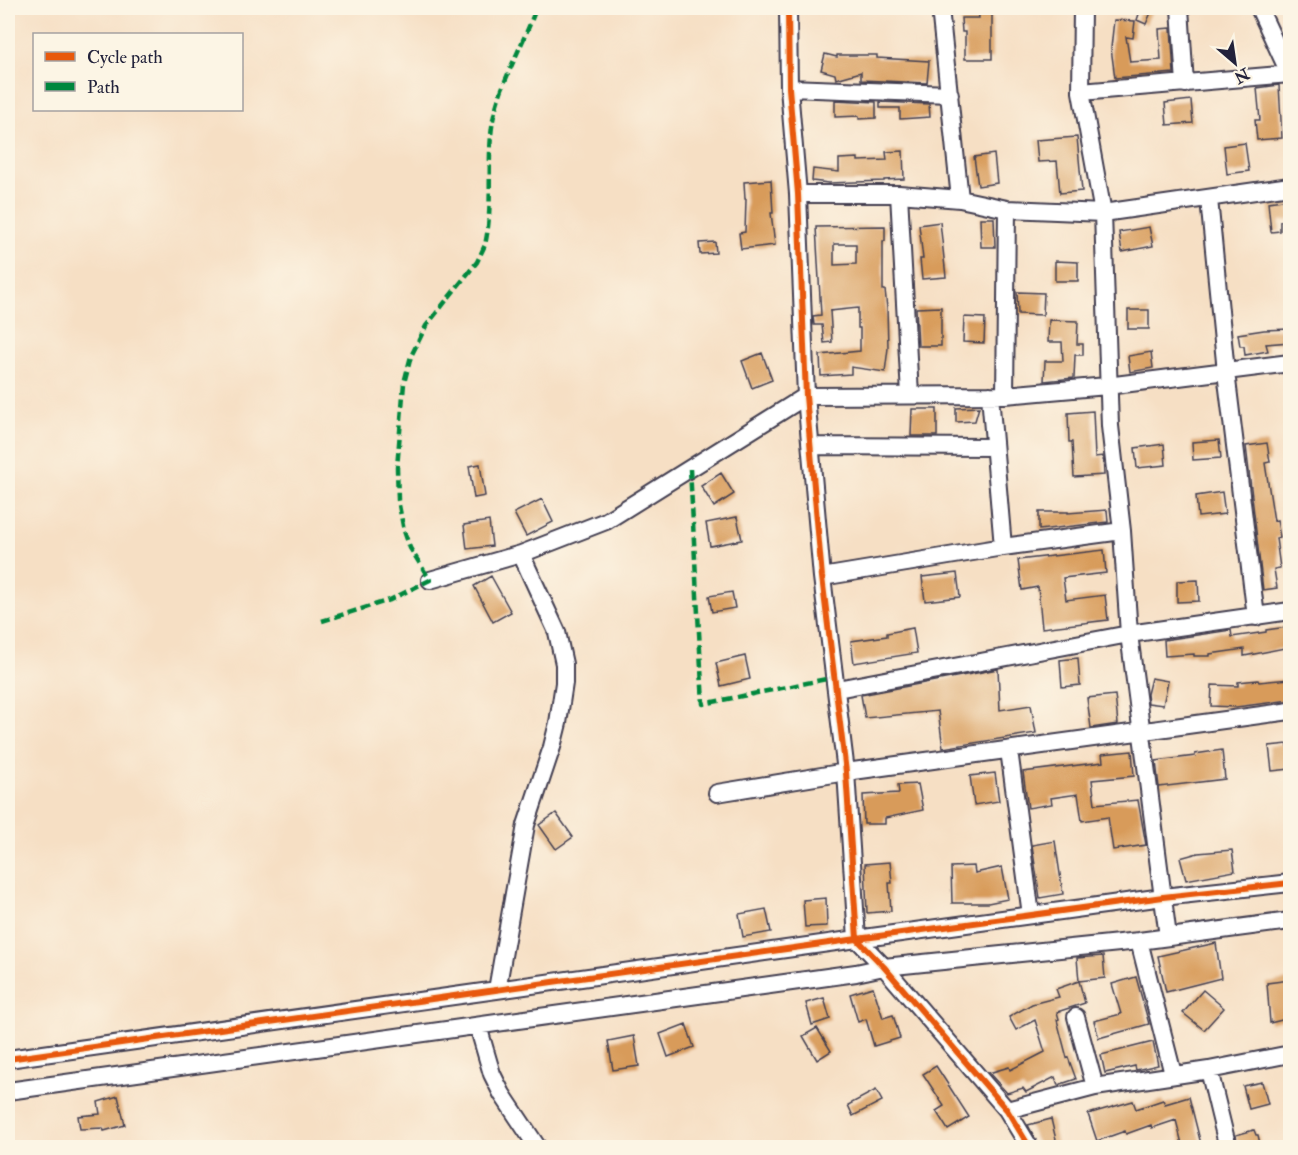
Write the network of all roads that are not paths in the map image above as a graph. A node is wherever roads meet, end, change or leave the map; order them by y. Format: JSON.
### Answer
{"nodes":[{"id":1,"x":788,"y":8,"type":"edge"},
{"id":2,"x":939,"y":8,"type":"edge"},
{"id":3,"x":1082,"y":8,"type":"edge"},
{"id":4,"x":1180,"y":8,"type":"edge"},
{"id":5,"x":1259,"y":8,"type":"edge"},
{"id":6,"x":1290,"y":75,"type":"edge"},
{"id":7,"x":1185,"y":84,"type":"junction"},
{"id":8,"x":789,"y":88,"type":"junction"},
{"id":9,"x":1081,"y":92,"type":"junction"},
{"id":10,"x":950,"y":94,"type":"junction"},
{"id":11,"x":1290,"y":186,"type":"edge"},
{"id":12,"x":798,"y":194,"type":"junction"},
{"id":13,"x":898,"y":194,"type":"junction"},
{"id":14,"x":960,"y":199,"type":"junction"},
{"id":15,"x":1209,"y":199,"type":"junction"},
{"id":16,"x":1007,"y":209,"type":"junction"},
{"id":17,"x":1103,"y":213,"type":"junction"},
{"id":18,"x":1290,"y":363,"type":"edge"},
{"id":19,"x":1226,"y":372,"type":"junction"},
{"id":20,"x":1107,"y":386,"type":"junction"},
{"id":21,"x":910,"y":395,"type":"junction"},
{"id":22,"x":998,"y":395,"type":"junction"},
{"id":23,"x":806,"y":396,"type":"junction"},
{"id":24,"x":811,"y":446,"type":"junction"},
{"id":25,"x":994,"y":447,"type":"junction"},
{"id":26,"x":1122,"y":531,"type":"junction"},
{"id":27,"x":1003,"y":547,"type":"junction"},
{"id":28,"x":521,"y":554,"type":"junction"},
{"id":29,"x":822,"y":577,"type":"junction"},
{"id":30,"x":430,"y":580,"type":"dead end"},
{"id":31,"x":1290,"y":611,"type":"edge"},
{"id":32,"x":1256,"y":616,"type":"junction"},
{"id":33,"x":1129,"y":634,"type":"junction"},
{"id":34,"x":837,"y":689,"type":"junction"},
{"id":35,"x":1290,"y":711,"type":"edge"},
{"id":36,"x":1143,"y":731,"type":"junction"},
{"id":37,"x":1009,"y":750,"type":"junction"},
{"id":38,"x":846,"y":772,"type":"junction"},
{"id":39,"x":717,"y":793,"type":"dead end"},
{"id":40,"x":1290,"y":883,"type":"edge"},
{"id":41,"x":1163,"y":897,"type":"junction"},
{"id":42,"x":1032,"y":915,"type":"junction"},
{"id":43,"x":1290,"y":921,"type":"edge"},
{"id":44,"x":1168,"y":938,"type":"junction"},
{"id":45,"x":857,"y":939,"type":"junction"},
{"id":46,"x":1139,"y":941,"type":"junction"},
{"id":47,"x":884,"y":967,"type":"junction"},
{"id":48,"x":497,"y":990,"type":"junction"},
{"id":49,"x":1076,"y":1017,"type":"dead end"},
{"id":50,"x":478,"y":1026,"type":"junction"},
{"id":51,"x":1290,"y":1054,"type":"edge"},
{"id":52,"x":8,"y":1059,"type":"edge"},
{"id":53,"x":1209,"y":1070,"type":"junction"},
{"id":54,"x":1173,"y":1074,"type":"junction"},
{"id":55,"x":1095,"y":1087,"type":"junction"},
{"id":56,"x":8,"y":1091,"type":"edge"},
{"id":57,"x":1007,"y":1110,"type":"junction"},
{"id":58,"x":538,"y":1148,"type":"edge"},
{"id":59,"x":1030,"y":1148,"type":"edge"},
{"id":60,"x":1228,"y":1148,"type":"edge"}],
"edges":[{"from":1,"to":8,"type":"street"},
{"from":2,"to":10,"type":"street"},
{"from":3,"to":9,"type":"street"},
{"from":4,"to":7,"type":"street"},
{"from":5,"to":6,"type":"street"},
{"from":6,"to":7,"type":"street"},
{"from":7,"to":9,"type":"street"},
{"from":8,"to":10,"type":"street"},
{"from":8,"to":12,"type":"street"},
{"from":9,"to":17,"type":"street"},
{"from":10,"to":14,"type":"street"},
{"from":11,"to":15,"type":"street"},
{"from":12,"to":13,"type":"street"},
{"from":12,"to":23,"type":"street"},
{"from":13,"to":14,"type":"street"},
{"from":13,"to":21,"type":"street"},
{"from":14,"to":16,"type":"street"},
{"from":15,"to":17,"type":"street"},
{"from":15,"to":19,"type":"street"},
{"from":16,"to":17,"type":"street"},
{"from":16,"to":22,"type":"street"},
{"from":17,"to":20,"type":"street"},
{"from":18,"to":19,"type":"street"},
{"from":19,"to":20,"type":"street"},
{"from":19,"to":32,"type":"street"},
{"from":20,"to":22,"type":"street"},
{"from":20,"to":26,"type":"street"},
{"from":21,"to":22,"type":"street"},
{"from":21,"to":23,"type":"street"},
{"from":22,"to":25,"type":"street"},
{"from":23,"to":24,"type":"street"},
{"from":23,"to":28,"type":"street"},
{"from":24,"to":25,"type":"street"},
{"from":24,"to":29,"type":"street"},
{"from":25,"to":27,"type":"street"},
{"from":26,"to":27,"type":"street"},
{"from":26,"to":33,"type":"street"},
{"from":27,"to":29,"type":"street"},
{"from":28,"to":30,"type":"street"},
{"from":28,"to":48,"type":"street"},
{"from":29,"to":34,"type":"street"},
{"from":31,"to":32,"type":"street"},
{"from":32,"to":33,"type":"street"},
{"from":33,"to":34,"type":"street"},
{"from":33,"to":36,"type":"street"},
{"from":34,"to":38,"type":"street"},
{"from":35,"to":36,"type":"street"},
{"from":36,"to":37,"type":"street"},
{"from":36,"to":41,"type":"street"},
{"from":37,"to":38,"type":"street"},
{"from":37,"to":42,"type":"street"},
{"from":38,"to":39,"type":"street"},
{"from":38,"to":45,"type":"street"},
{"from":40,"to":41,"type":"street"},
{"from":41,"to":42,"type":"street"},
{"from":41,"to":44,"type":"street"},
{"from":42,"to":45,"type":"street"},
{"from":43,"to":44,"type":"street"},
{"from":44,"to":46,"type":"street"},
{"from":45,"to":47,"type":"street"},
{"from":45,"to":48,"type":"street"},
{"from":46,"to":47,"type":"street"},
{"from":46,"to":54,"type":"street"},
{"from":47,"to":50,"type":"street"},
{"from":47,"to":57,"type":"street"},
{"from":48,"to":52,"type":"street"},
{"from":49,"to":55,"type":"street"},
{"from":50,"to":56,"type":"street"},
{"from":50,"to":58,"type":"street"},
{"from":51,"to":53,"type":"street"},
{"from":53,"to":54,"type":"street"},
{"from":53,"to":60,"type":"street"},
{"from":54,"to":55,"type":"street"},
{"from":55,"to":57,"type":"street"},
{"from":57,"to":59,"type":"street"}]}
